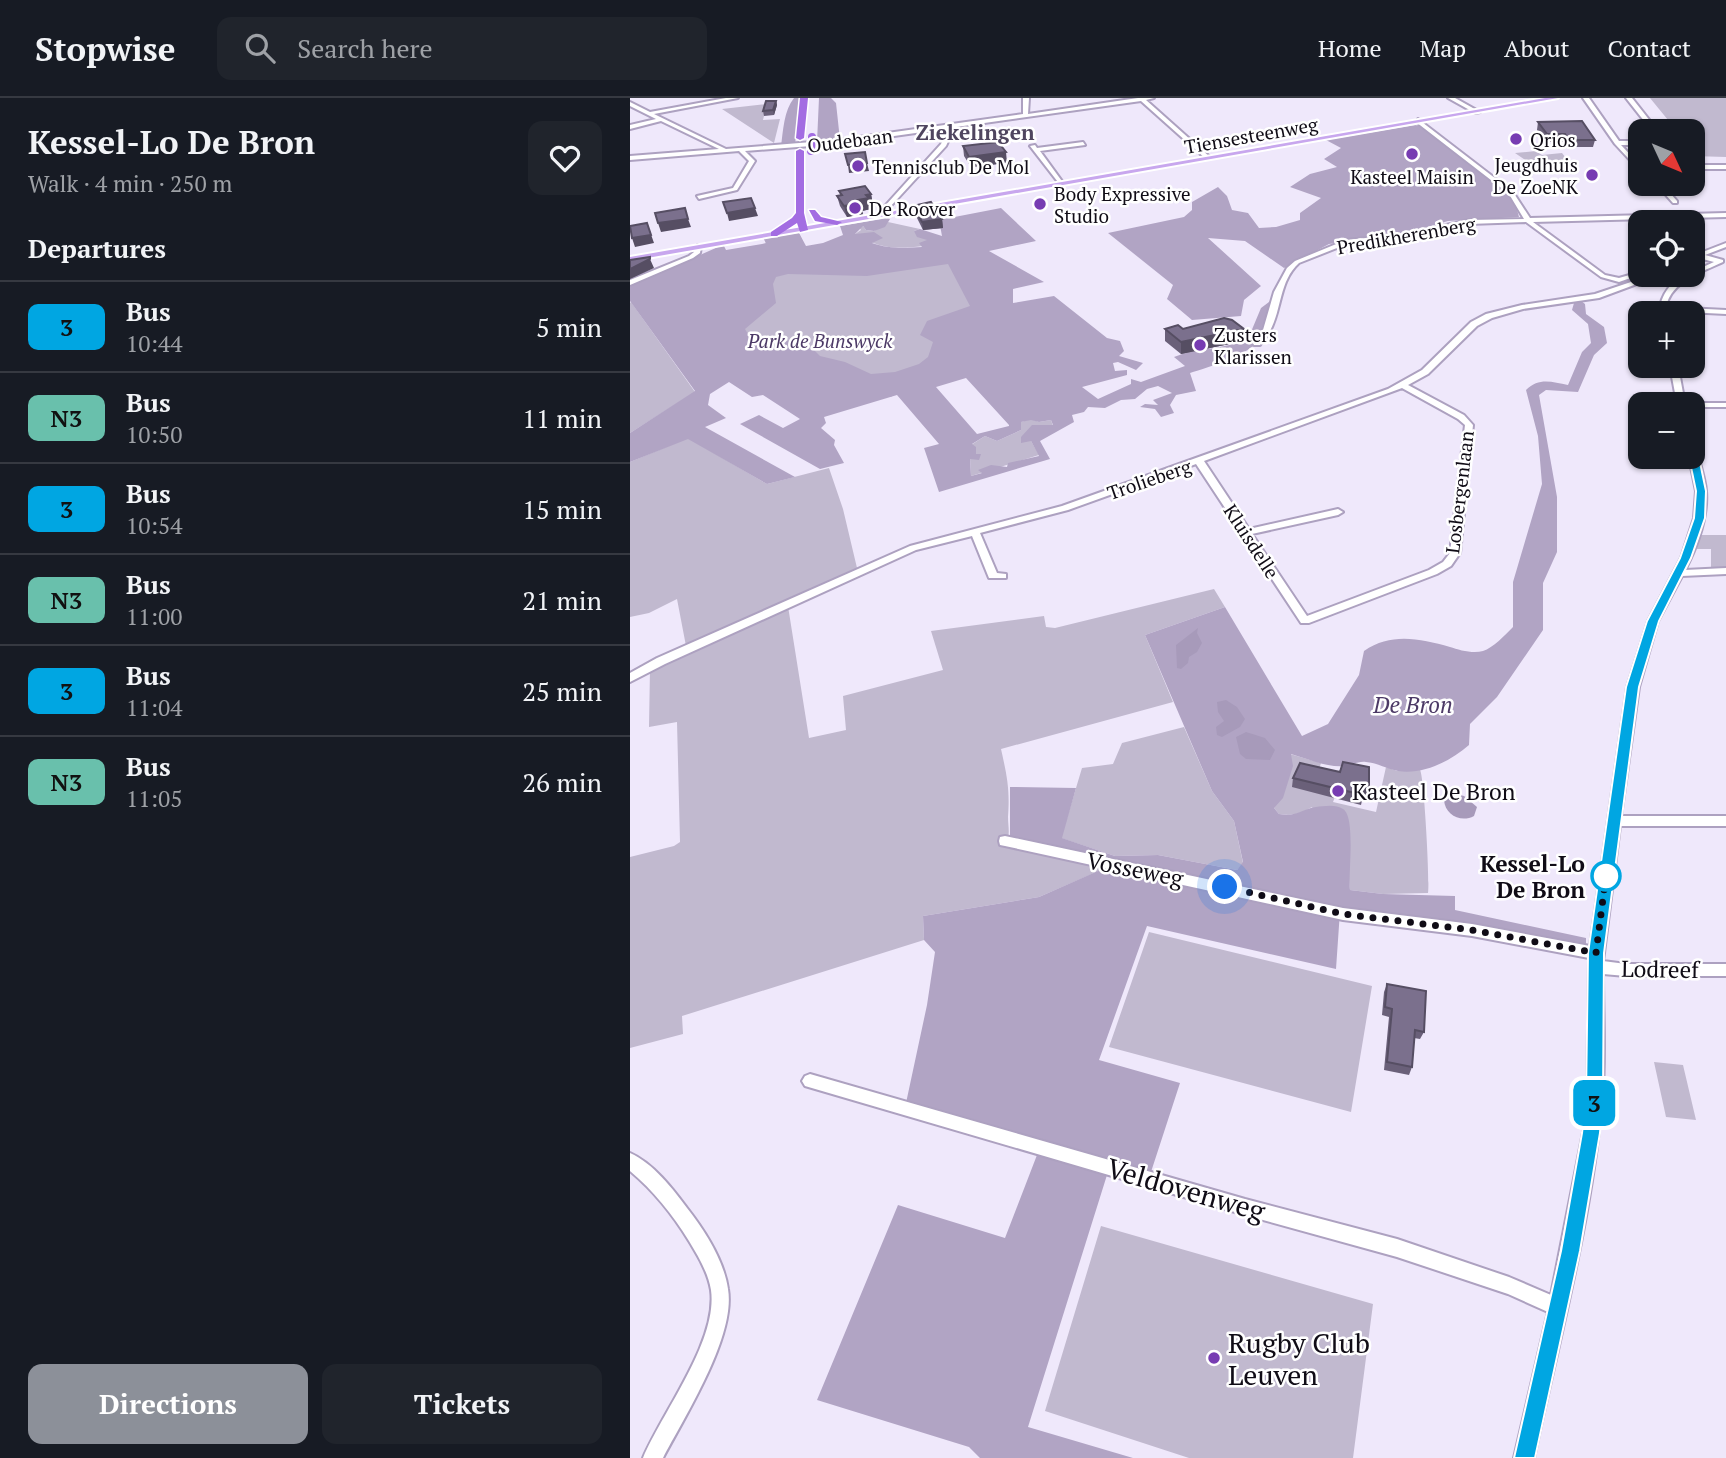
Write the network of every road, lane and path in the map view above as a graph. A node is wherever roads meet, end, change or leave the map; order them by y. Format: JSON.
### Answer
{"nodes":[{"id":1,"x":735,"y":98,"type":"edge"},
{"id":2,"x":804,"y":98,"type":"edge"},
{"id":3,"x":813,"y":98,"type":"edge"},
{"id":4,"x":1026,"y":98,"type":"edge"},
{"id":5,"x":1151,"y":98,"type":"edge"},
{"id":6,"x":1451,"y":98,"type":"edge"},
{"id":7,"x":1555,"y":98,"type":"edge"},
{"id":8,"x":1586,"y":98,"type":"edge"},
{"id":9,"x":1629,"y":98,"type":"edge"},
{"id":10,"x":729,"y":99,"type":"edge"},
{"id":11,"x":1142,"y":99,"type":"edge"},
{"id":12,"x":689,"y":101,"type":"edge"},
{"id":13,"x":630,"y":104,"type":"edge"},
{"id":14,"x":1478,"y":111,"type":"junction"},
{"id":15,"x":650,"y":113,"type":"junction"},
{"id":16,"x":812,"y":116,"type":"dead end"},
{"id":17,"x":1025,"y":117,"type":"junction"},
{"id":18,"x":1646,"y":119,"type":"edge"},
{"id":19,"x":662,"y":120,"type":"junction"},
{"id":20,"x":1418,"y":121,"type":"junction"},
{"id":21,"x":630,"y":127,"type":"edge"},
{"id":22,"x":812,"y":127,"type":"dead end"},
{"id":23,"x":946,"y":128,"type":"junction"},
{"id":24,"x":1617,"y":143,"type":"junction"},
{"id":25,"x":1628,"y":143,"type":"edge"},
{"id":26,"x":1083,"y":144,"type":"dead end"},
{"id":27,"x":1034,"y":148,"type":"joint"},
{"id":28,"x":742,"y":151,"type":"junction"},
{"id":29,"x":723,"y":152,"type":"junction"},
{"id":30,"x":1628,"y":155,"type":"edge"},
{"id":31,"x":630,"y":158,"type":"edge"},
{"id":32,"x":1208,"y":158,"type":"junction"},
{"id":33,"x":811,"y":163,"type":"dead end"},
{"id":34,"x":1705,"y":167,"type":"edge"},
{"id":35,"x":1726,"y":167,"type":"edge"},
{"id":36,"x":1060,"y":184,"type":"junction"},
{"id":37,"x":1670,"y":196,"type":"edge"},
{"id":38,"x":699,"y":197,"type":"dead end"},
{"id":39,"x":812,"y":200,"type":"dead end"},
{"id":40,"x":1675,"y":202,"type":"dead end"},
{"id":41,"x":953,"y":203,"type":"junction"},
{"id":42,"x":812,"y":212,"type":"junction"},
{"id":43,"x":800,"y":213,"type":"junction"},
{"id":44,"x":886,"y":213,"type":"junction"},
{"id":45,"x":1726,"y":215,"type":"edge"},
{"id":46,"x":1525,"y":219,"type":"junction"},
{"id":47,"x":837,"y":222,"type":"junction"},
{"id":48,"x":807,"y":228,"type":"junction"},
{"id":49,"x":774,"y":234,"type":"junction"},
{"id":50,"x":1726,"y":245,"type":"edge"},
{"id":51,"x":698,"y":247,"type":"junction"},
{"id":52,"x":1705,"y":254,"type":"edge"},
{"id":53,"x":630,"y":259,"type":"edge"},
{"id":54,"x":1705,"y":259,"type":"edge"},
{"id":55,"x":1724,"y":260,"type":"edge"},
{"id":56,"x":1628,"y":277,"type":"edge"},
{"id":57,"x":630,"y":283,"type":"edge"},
{"id":58,"x":1628,"y":285,"type":"edge"},
{"id":59,"x":1663,"y":301,"type":"edge"},
{"id":60,"x":1705,"y":312,"type":"edge"},
{"id":61,"x":1726,"y":312,"type":"edge"},
{"id":62,"x":1257,"y":343,"type":"dead end"},
{"id":63,"x":1404,"y":386,"type":"junction"},
{"id":64,"x":1705,"y":405,"type":"edge"},
{"id":65,"x":1726,"y":405,"type":"edge"},
{"id":66,"x":1199,"y":461,"type":"junction"},
{"id":67,"x":1698,"y":469,"type":"edge"},
{"id":68,"x":1338,"y":512,"type":"dead end"},
{"id":69,"x":975,"y":532,"type":"junction"},
{"id":70,"x":1247,"y":532,"type":"junction"},
{"id":71,"x":1726,"y":571,"type":"edge"},
{"id":72,"x":1678,"y":573,"type":"junction"},
{"id":73,"x":1002,"y":576,"type":"dead end"},
{"id":74,"x":1305,"y":621,"type":"joint"},
{"id":75,"x":630,"y":678,"type":"edge"},
{"id":76,"x":1614,"y":821,"type":"junction"},
{"id":77,"x":1726,"y":821,"type":"edge"},
{"id":78,"x":1005,"y":841,"type":"dead end"},
{"id":79,"x":1595,"y":960,"type":"junction"},
{"id":80,"x":1726,"y":970,"type":"edge"},
{"id":81,"x":810,"y":1082,"type":"dead end"},
{"id":82,"x":630,"y":1161,"type":"edge"},
{"id":83,"x":1558,"y":1307,"type":"junction"},
{"id":84,"x":653,"y":1458,"type":"edge"},
{"id":85,"x":1524,"y":1458,"type":"edge"}],
"edges":[{"from":1,"to":10,"type":"street"},
{"from":2,"to":43,"type":"highway"},
{"from":3,"to":16,"type":"highway"},
{"from":4,"to":17,"type":"street"},
{"from":5,"to":11,"type":"street","name":"Oudebaan"},
{"from":6,"to":14,"type":"street"},
{"from":7,"to":14,"type":"main road","name":"Tiensesteenweg"},
{"from":8,"to":24,"type":"street"},
{"from":9,"to":18,"type":"street"},
{"from":10,"to":12,"type":"street"},
{"from":11,"to":17,"type":"street","name":"Oudebaan"},
{"from":11,"to":32,"type":"street"},
{"from":12,"to":15,"type":"street"},
{"from":13,"to":15,"type":"street"},
{"from":14,"to":20,"type":"main road","name":"Tiensesteenweg"},
{"from":15,"to":19,"type":"street"},
{"from":17,"to":23,"type":"street","name":"Oudebaan"},
{"from":19,"to":21,"type":"street"},
{"from":19,"to":29,"type":"street"},
{"from":20,"to":32,"type":"main road","name":"Tiensesteenweg"},
{"from":20,"to":46,"type":"street"},
{"from":22,"to":33,"type":"highway","bridge":true},
{"from":23,"to":28,"type":"street","name":"Oudebaan"},
{"from":23,"to":44,"type":"street"},
{"from":24,"to":25,"type":"street"},
{"from":24,"to":30,"type":"street"},
{"from":26,"to":27,"type":"street"},
{"from":27,"to":36,"type":"street"},
{"from":28,"to":29,"type":"street","name":"Oudebaan"},
{"from":28,"to":38,"type":"street"},
{"from":29,"to":31,"type":"street","name":"Oudebaan"},
{"from":32,"to":36,"type":"main road","name":"Tiensesteenweg"},
{"from":34,"to":35,"type":"street"},
{"from":36,"to":41,"type":"main road","name":"Tiensesteenweg"},
{"from":37,"to":40,"type":"street"},
{"from":39,"to":42,"type":"highway"},
{"from":41,"to":44,"type":"main road","name":"Tiensesteenweg"},
{"from":41,"to":48,"type":"main road","name":"Tiensesteenweg"},
{"from":42,"to":47,"type":"highway"},
{"from":42,"to":48,"type":"highway"},
{"from":43,"to":48,"type":"highway"},
{"from":43,"to":49,"type":"highway"},
{"from":44,"to":47,"type":"main road","name":"Tiensesteenweg"},
{"from":45,"to":46,"type":"street","name":"Predikherenberg"},
{"from":46,"to":56,"type":"street"},
{"from":46,"to":62,"type":"street","name":"Predikherenberg"},
{"from":47,"to":48,"type":"main road","name":"Tiensesteenweg"},
{"from":48,"to":49,"type":"main road","name":"Tiensesteenweg"},
{"from":49,"to":51,"type":"main road","name":"Tiensesteenweg"},
{"from":50,"to":52,"type":"street"},
{"from":51,"to":53,"type":"main road","name":"Tiensesteenweg"},
{"from":51,"to":57,"type":"street"},
{"from":54,"to":55,"type":"street"},
{"from":55,"to":59,"type":"street"},
{"from":58,"to":63,"type":"street","name":"Trolieberg"},
{"from":60,"to":61,"type":"street"},
{"from":63,"to":66,"type":"street","name":"Trolieberg"},
{"from":63,"to":74,"type":"street","name":"Losbergenlaan"},
{"from":64,"to":65,"type":"street"},
{"from":66,"to":69,"type":"street","name":"Trolieberg"},
{"from":66,"to":70,"type":"street","name":"Kluisdelle"},
{"from":67,"to":72,"type":"street"},
{"from":68,"to":70,"type":"street"},
{"from":69,"to":73,"type":"street"},
{"from":69,"to":75,"type":"street","name":"Trolieberg"},
{"from":70,"to":74,"type":"street","name":"Kluisdelle"},
{"from":71,"to":72,"type":"street"},
{"from":72,"to":76,"type":"street"},
{"from":76,"to":77,"type":"street"},
{"from":76,"to":79,"type":"street"},
{"from":78,"to":79,"type":"street","name":"Vosseweg"},
{"from":79,"to":80,"type":"street","name":"Lodreef"},
{"from":79,"to":83,"type":"street"},
{"from":81,"to":83,"type":"street","name":"Veldovenweg"},
{"from":82,"to":84,"type":"street"},
{"from":83,"to":85,"type":"street"}]}
